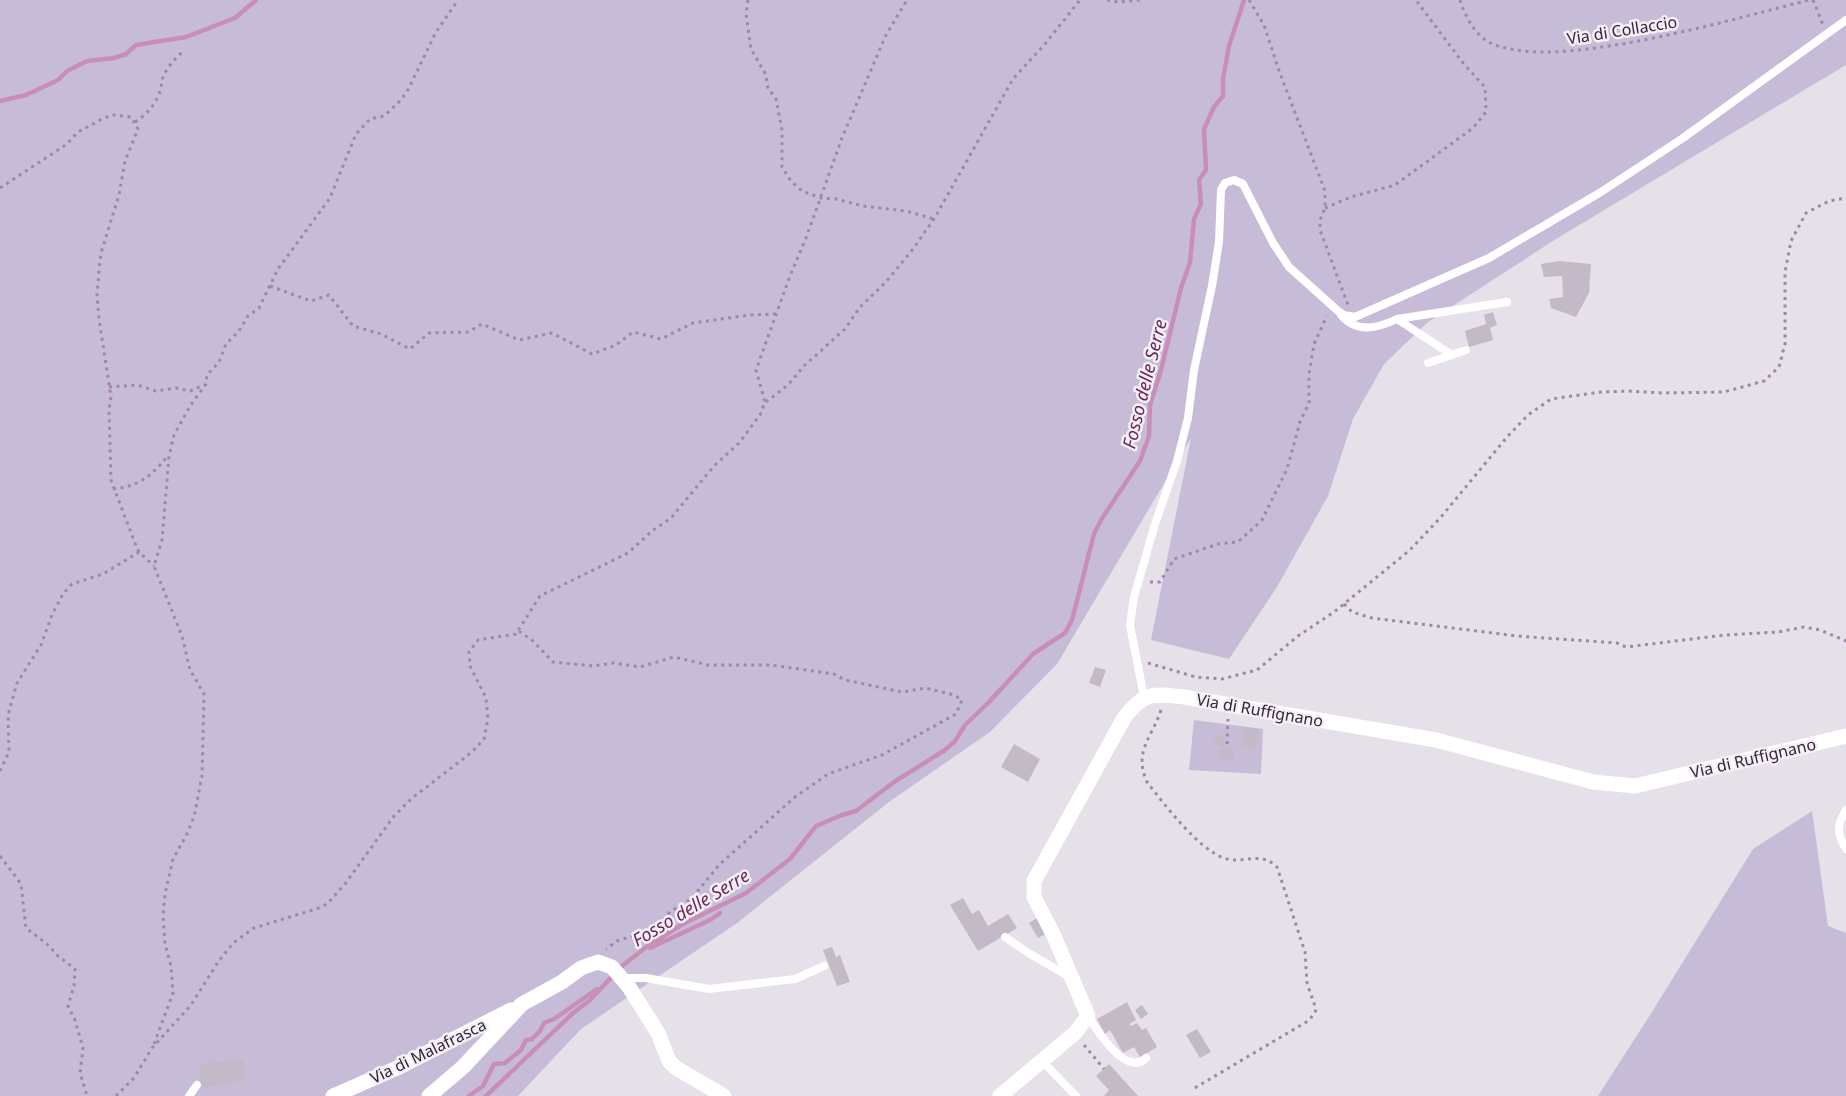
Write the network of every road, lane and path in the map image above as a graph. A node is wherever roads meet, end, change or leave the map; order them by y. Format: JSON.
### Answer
{"nodes":[{"id":1,"x":458,"y":0,"type":"edge"},
{"id":2,"x":748,"y":0,"type":"edge"},
{"id":3,"x":907,"y":0,"type":"edge"},
{"id":4,"x":1080,"y":0,"type":"edge"},
{"id":5,"x":1107,"y":0,"type":"edge"},
{"id":6,"x":1140,"y":0,"type":"edge"},
{"id":7,"x":1249,"y":0,"type":"edge"},
{"id":8,"x":1460,"y":0,"type":"edge"},
{"id":9,"x":1811,"y":0,"type":"edge"},
{"id":10,"x":1417,"y":1,"type":"edge"},
{"id":11,"x":1846,"y":20,"type":"edge"},
{"id":12,"x":1820,"y":38,"type":"junction"},
{"id":13,"x":185,"y":50,"type":"dead end"},
{"id":14,"x":135,"y":122,"type":"junction"},
{"id":15,"x":0,"y":188,"type":"edge"},
{"id":16,"x":821,"y":198,"type":"junction"},
{"id":17,"x":1846,"y":198,"type":"edge"},
{"id":18,"x":1325,"y":208,"type":"junction"},
{"id":19,"x":934,"y":219,"type":"junction"},
{"id":20,"x":270,"y":286,"type":"junction"},
{"id":21,"x":1507,"y":302,"type":"dead end"},
{"id":22,"x":1336,"y":309,"type":"junction"},
{"id":23,"x":776,"y":314,"type":"junction"},
{"id":24,"x":1355,"y":317,"type":"junction"},
{"id":25,"x":1397,"y":319,"type":"junction"},
{"id":26,"x":1466,"y":350,"type":"dead end"},
{"id":27,"x":1452,"y":355,"type":"junction"},
{"id":28,"x":1428,"y":363,"type":"dead end"},
{"id":29,"x":206,"y":384,"type":"junction"},
{"id":30,"x":109,"y":387,"type":"junction"},
{"id":31,"x":765,"y":402,"type":"junction"},
{"id":32,"x":169,"y":456,"type":"junction"},
{"id":33,"x":113,"y":489,"type":"junction"},
{"id":34,"x":139,"y":552,"type":"junction"},
{"id":35,"x":154,"y":566,"type":"junction"},
{"id":36,"x":1139,"y":582,"type":"junction"},
{"id":37,"x":1344,"y":604,"type":"junction"},
{"id":38,"x":519,"y":631,"type":"junction"},
{"id":39,"x":1846,"y":641,"type":"edge"},
{"id":40,"x":1136,"y":660,"type":"junction"},
{"id":41,"x":1150,"y":695,"type":"junction"},
{"id":42,"x":1229,"y":705,"type":"junction"},
{"id":43,"x":1846,"y":738,"type":"edge"},
{"id":44,"x":1227,"y":744,"type":"dead end"},
{"id":45,"x":0,"y":771,"type":"edge"},
{"id":46,"x":1846,"y":810,"type":"edge"},
{"id":47,"x":1846,"y":849,"type":"edge"},
{"id":48,"x":0,"y":856,"type":"edge"},
{"id":49,"x":1005,"y":937,"type":"dead end"},
{"id":50,"x":824,"y":966,"type":"dead end"},
{"id":51,"x":611,"y":969,"type":"junction"},
{"id":52,"x":1072,"y":977,"type":"junction"},
{"id":53,"x":522,"y":1004,"type":"junction"},
{"id":54,"x":1088,"y":1016,"type":"junction"},
{"id":55,"x":1075,"y":1033,"type":"junction"},
{"id":56,"x":152,"y":1048,"type":"junction"},
{"id":57,"x":1146,"y":1058,"type":"dead end"},
{"id":58,"x":1043,"y":1062,"type":"junction"},
{"id":59,"x":1104,"y":1069,"type":"dead end"},
{"id":60,"x":197,"y":1084,"type":"dead end"},
{"id":61,"x":1193,"y":1089,"type":"dead end"},
{"id":62,"x":87,"y":1096,"type":"edge"},
{"id":63,"x":116,"y":1096,"type":"edge"},
{"id":64,"x":189,"y":1096,"type":"edge"},
{"id":65,"x":333,"y":1096,"type":"edge"},
{"id":66,"x":429,"y":1096,"type":"edge"},
{"id":67,"x":724,"y":1096,"type":"edge"},
{"id":68,"x":1000,"y":1096,"type":"edge"},
{"id":69,"x":1076,"y":1096,"type":"edge"}],
"edges":[{"from":1,"to":20,"type":"path"},
{"from":2,"to":16,"type":"path"},
{"from":3,"to":16,"type":"path"},
{"from":4,"to":19,"type":"path"},
{"from":5,"to":6,"type":"path"},
{"from":7,"to":18,"type":"path"},
{"from":8,"to":9,"type":"path","name":"Via di Collaccio"},
{"from":9,"to":12,"type":"path"},
{"from":10,"to":18,"type":"path"},
{"from":11,"to":12,"type":"lane"},
{"from":12,"to":24,"type":"lane"},
{"from":13,"to":14,"type":"path"},
{"from":14,"to":15,"type":"path"},
{"from":14,"to":30,"type":"path"},
{"from":16,"to":19,"type":"path"},
{"from":16,"to":23,"type":"path"},
{"from":17,"to":37,"type":"path"},
{"from":18,"to":24,"type":"path"},
{"from":19,"to":31,"type":"path"},
{"from":20,"to":23,"type":"path"},
{"from":20,"to":29,"type":"path"},
{"from":21,"to":25,"type":"lane"},
{"from":22,"to":24,"type":"lane"},
{"from":22,"to":25,"type":"lane"},
{"from":22,"to":36,"type":"path"},
{"from":22,"to":36,"type":"lane"},
{"from":23,"to":31,"type":"path"},
{"from":25,"to":27,"type":"lane"},
{"from":26,"to":27,"type":"lane"},
{"from":27,"to":28,"type":"lane"},
{"from":29,"to":30,"type":"path"},
{"from":29,"to":32,"type":"path"},
{"from":30,"to":33,"type":"path"},
{"from":31,"to":38,"type":"path"},
{"from":32,"to":33,"type":"path"},
{"from":32,"to":35,"type":"path"},
{"from":33,"to":34,"type":"path"},
{"from":34,"to":35,"type":"path"},
{"from":34,"to":45,"type":"path"},
{"from":35,"to":56,"type":"path"},
{"from":36,"to":40,"type":"lane"},
{"from":37,"to":39,"type":"path"},
{"from":37,"to":40,"type":"path"},
{"from":38,"to":51,"type":"path"},
{"from":38,"to":56,"type":"path"},
{"from":40,"to":41,"type":"lane"},
{"from":41,"to":42,"type":"street","name":"Via di Ruffignano"},
{"from":41,"to":52,"type":"street"},
{"from":41,"to":61,"type":"path"},
{"from":42,"to":43,"type":"street","name":"Via di Ruffignano"},
{"from":42,"to":44,"type":"path"},
{"from":46,"to":47,"type":"lane"},
{"from":48,"to":62,"type":"path"},
{"from":49,"to":52,"type":"lane"},
{"from":50,"to":51,"type":"lane"},
{"from":51,"to":53,"type":"street"},
{"from":51,"to":67,"type":"street"},
{"from":52,"to":54,"type":"street"},
{"from":53,"to":65,"type":"street","name":"Via di Malafrasca"},
{"from":53,"to":66,"type":"street"},
{"from":54,"to":55,"type":"street"},
{"from":54,"to":57,"type":"lane"},
{"from":55,"to":58,"type":"street"},
{"from":55,"to":59,"type":"path"},
{"from":56,"to":63,"type":"path"},
{"from":58,"to":68,"type":"street"},
{"from":58,"to":69,"type":"lane"},
{"from":60,"to":64,"type":"lane"}]}
